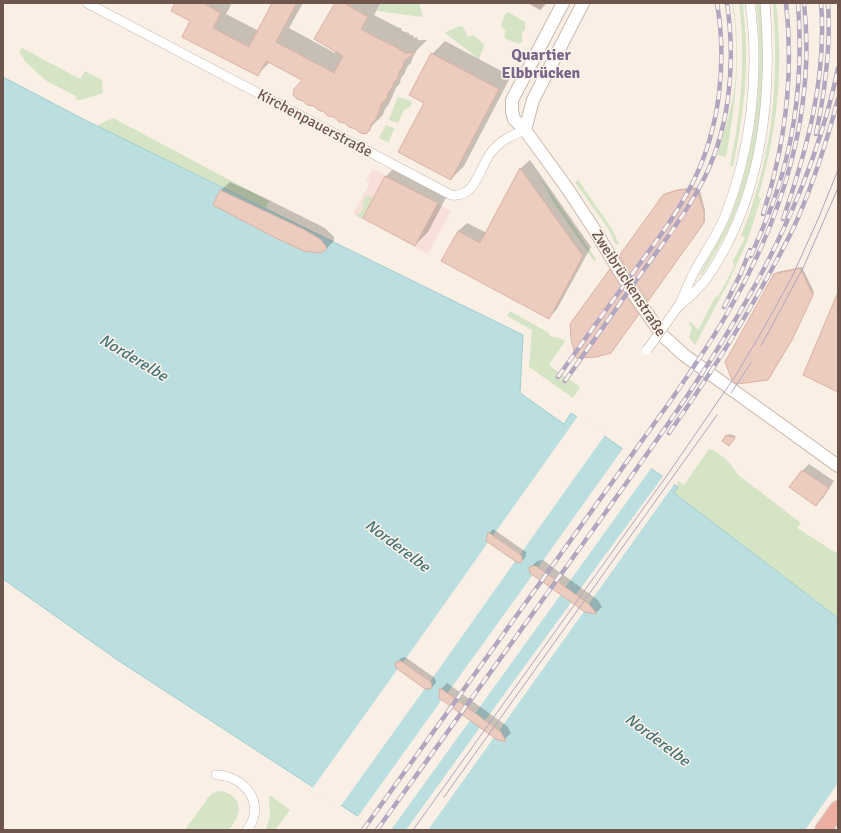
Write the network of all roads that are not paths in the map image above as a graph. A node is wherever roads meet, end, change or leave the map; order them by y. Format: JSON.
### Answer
{"nodes":[{"id":1,"x":87,"y":3,"type":"edge"},
{"id":2,"x":563,"y":3,"type":"edge"},
{"id":3,"x":583,"y":3,"type":"edge"},
{"id":4,"x":750,"y":3,"type":"edge"},
{"id":5,"x":765,"y":3,"type":"edge"},
{"id":6,"x":525,"y":130,"type":"junction"},
{"id":7,"x":677,"y":308,"type":"junction"},
{"id":8,"x":647,"y":350,"type":"dead end"},
{"id":9,"x":838,"y":466,"type":"edge"},
{"id":10,"x":216,"y":775,"type":"dead end"},
{"id":11,"x":838,"y":809,"type":"edge"},
{"id":12,"x":247,"y":830,"type":"edge"},
{"id":13,"x":822,"y":830,"type":"edge"}],
"edges":[{"from":1,"to":6,"type":"street","name":"Kirchenpauerstraße"},
{"from":2,"to":6,"type":"main road","name":"Zweibrückenstraße"},
{"from":3,"to":6,"type":"main road"},
{"from":4,"to":7,"type":"street"},
{"from":5,"to":7,"type":"street"},
{"from":6,"to":9,"type":"main road","name":"Zweibrückenstraße"},
{"from":7,"to":8,"type":"street","bridge":true},
{"from":10,"to":12,"type":"street"},
{"from":11,"to":13,"type":"highway"}]}
